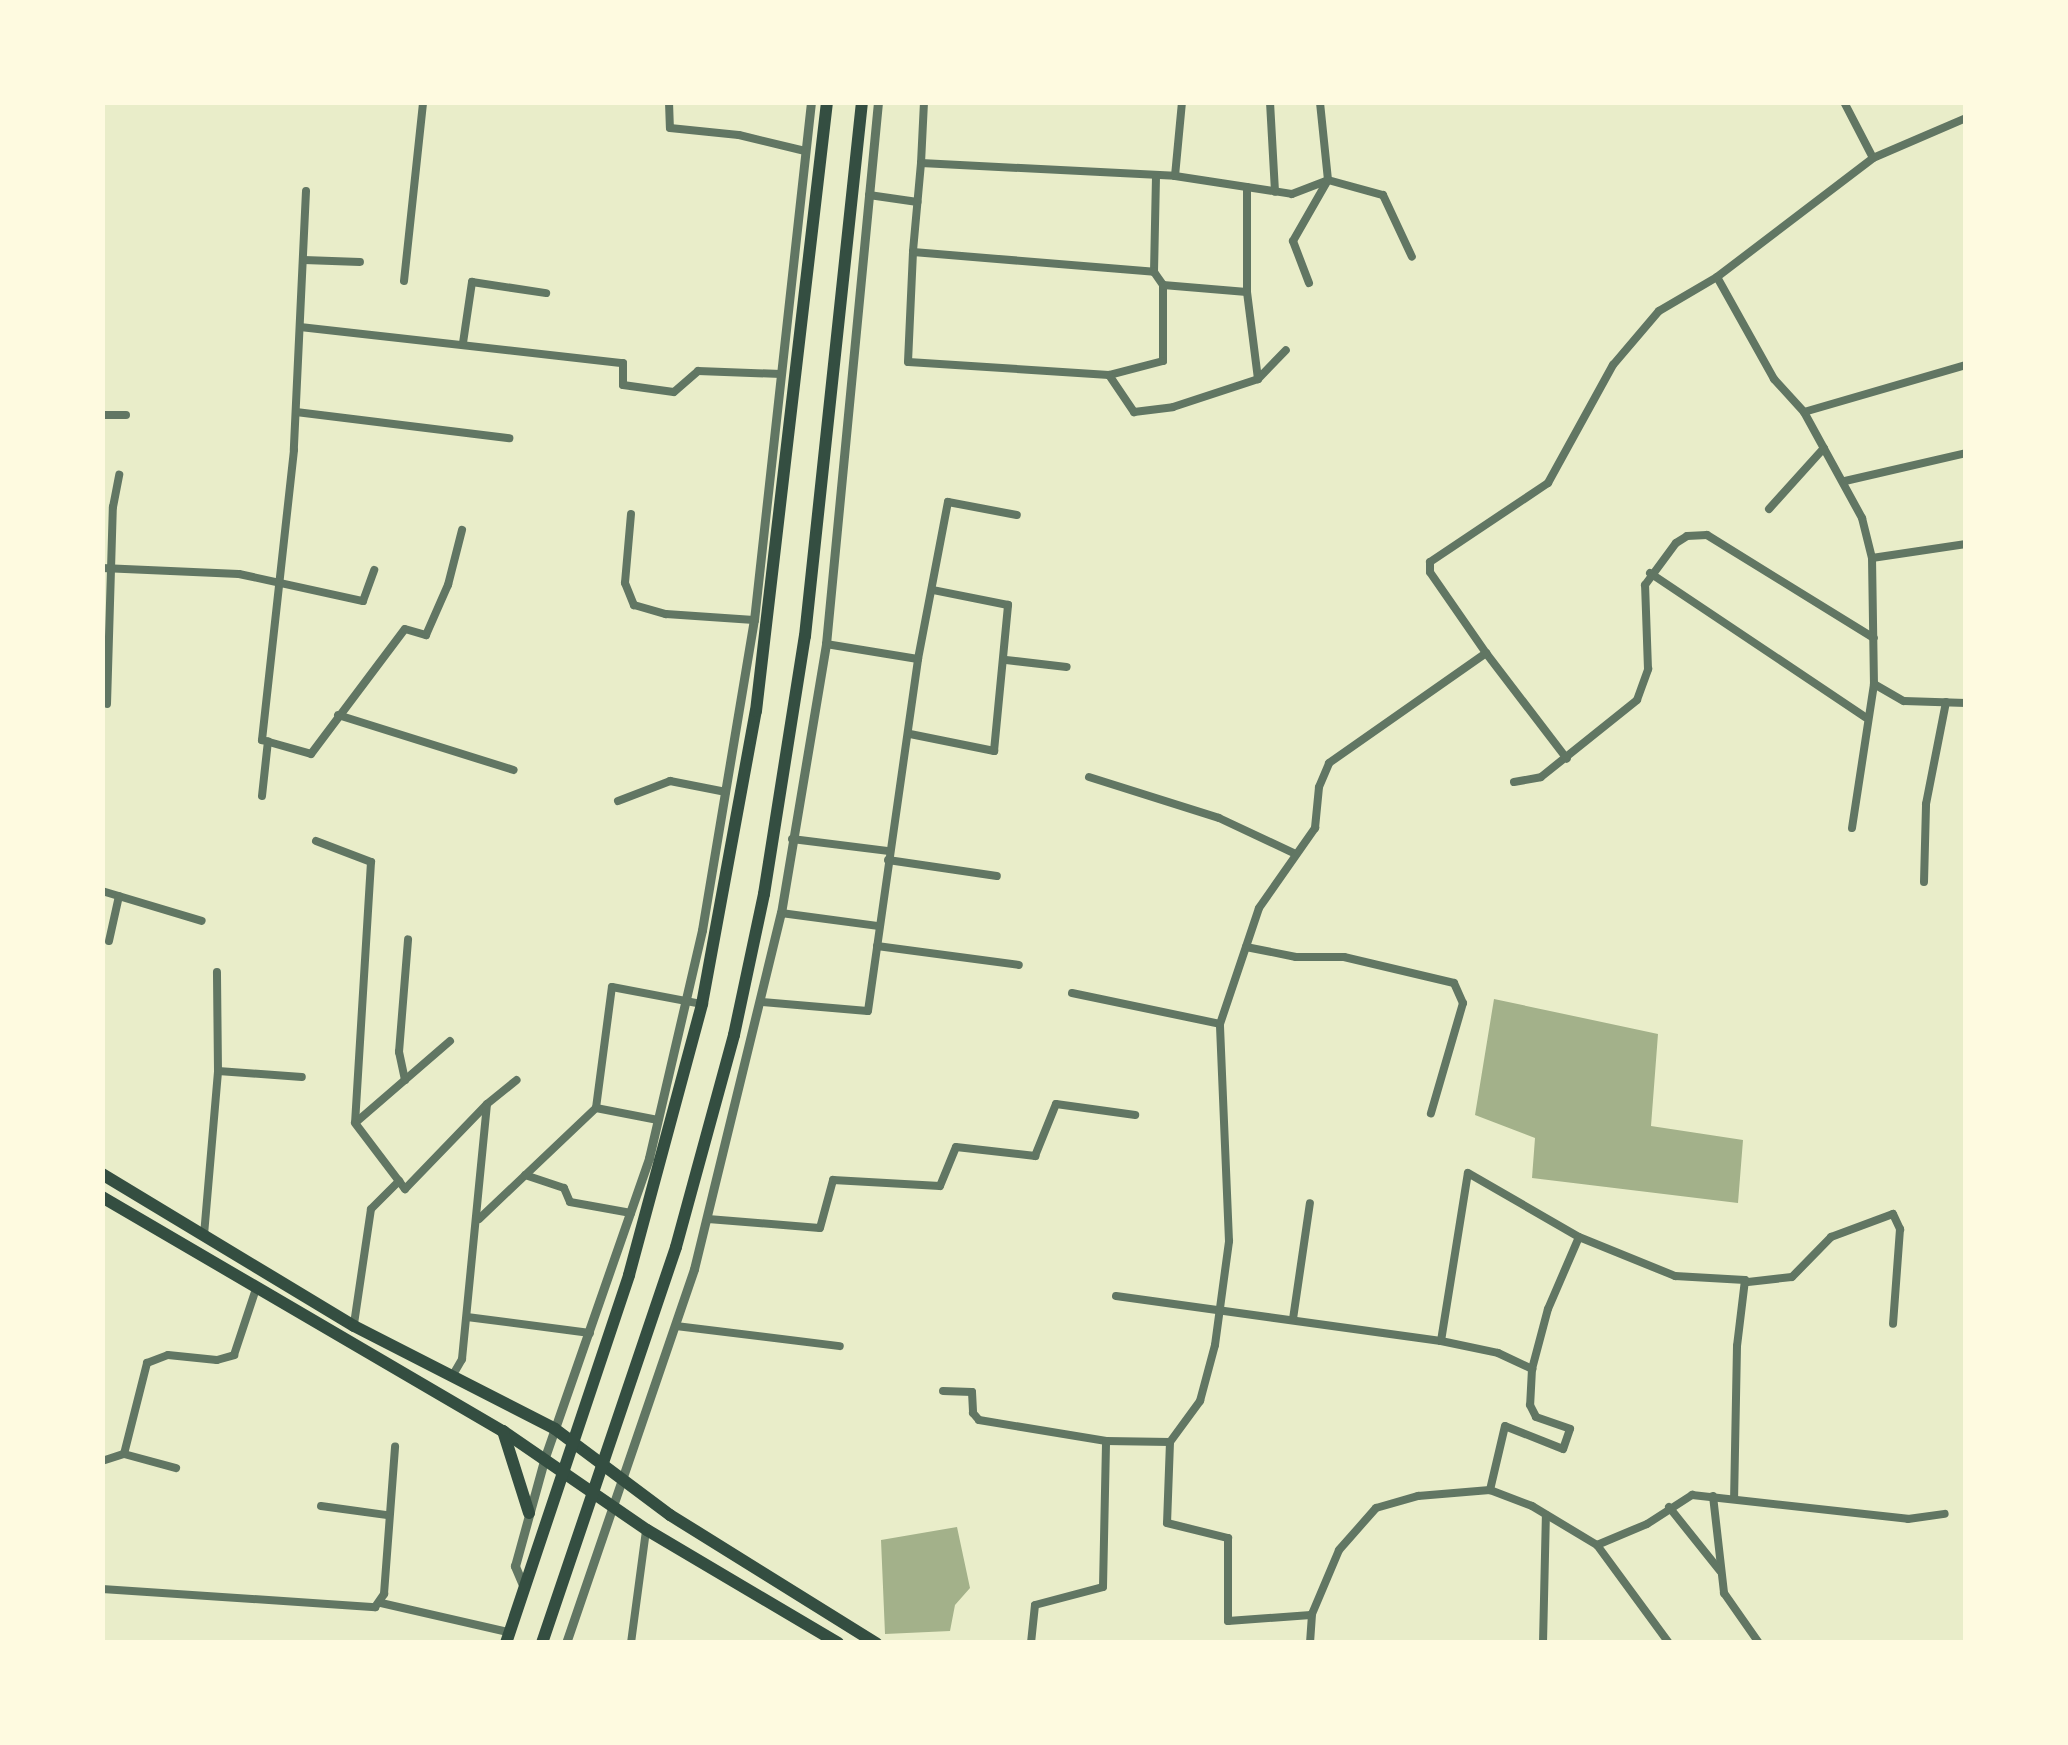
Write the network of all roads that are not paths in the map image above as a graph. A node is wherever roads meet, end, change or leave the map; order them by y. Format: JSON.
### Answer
{"nodes":[{"id":1,"x":423,"y":102,"type":"edge"},
{"id":2,"x":669,"y":102,"type":"edge"},
{"id":3,"x":811,"y":102,"type":"edge"},
{"id":4,"x":827,"y":102,"type":"edge"},
{"id":5,"x":862,"y":102,"type":"edge"},
{"id":6,"x":878,"y":102,"type":"edge"},
{"id":7,"x":924,"y":102,"type":"edge"},
{"id":8,"x":1184,"y":102,"type":"edge"},
{"id":9,"x":1270,"y":102,"type":"edge"},
{"id":10,"x":1320,"y":102,"type":"edge"},
{"id":11,"x":1844,"y":102,"type":"edge"},
{"id":12,"x":1966,"y":118,"type":"edge"},
{"id":13,"x":806,"y":151,"type":"junction"},
{"id":14,"x":1873,"y":158,"type":"junction"},
{"id":15,"x":921,"y":163,"type":"junction"},
{"id":16,"x":1175,"y":176,"type":"junction"},
{"id":17,"x":1156,"y":177,"type":"junction"},
{"id":18,"x":1328,"y":180,"type":"junction"},
{"id":19,"x":1247,"y":188,"type":"junction"},
{"id":20,"x":306,"y":191,"type":"dead end"},
{"id":21,"x":1274,"y":192,"type":"junction"},
{"id":22,"x":869,"y":195,"type":"junction"},
{"id":23,"x":917,"y":202,"type":"junction"},
{"id":24,"x":913,"y":252,"type":"junction"},
{"id":25,"x":1412,"y":257,"type":"dead end"},
{"id":26,"x":304,"y":260,"type":"junction"},
{"id":27,"x":360,"y":262,"type":"dead end"},
{"id":28,"x":1154,"y":272,"type":"junction"},
{"id":29,"x":1717,"y":278,"type":"junction"},
{"id":30,"x":404,"y":281,"type":"dead end"},
{"id":31,"x":1309,"y":283,"type":"dead end"},
{"id":32,"x":1163,"y":284,"type":"junction"},
{"id":33,"x":1247,"y":292,"type":"junction"},
{"id":34,"x":546,"y":293,"type":"dead end"},
{"id":35,"x":300,"y":327,"type":"junction"},
{"id":36,"x":463,"y":343,"type":"junction"},
{"id":37,"x":1286,"y":350,"type":"dead end"},
{"id":38,"x":1966,"y":364,"type":"edge"},
{"id":39,"x":781,"y":374,"type":"junction"},
{"id":40,"x":1109,"y":375,"type":"junction"},
{"id":41,"x":1258,"y":379,"type":"junction"},
{"id":42,"x":296,"y":412,"type":"junction"},
{"id":43,"x":1804,"y":412,"type":"junction"},
{"id":44,"x":102,"y":415,"type":"edge"},
{"id":45,"x":126,"y":416,"type":"dead end"},
{"id":46,"x":509,"y":438,"type":"dead end"},
{"id":47,"x":1824,"y":448,"type":"junction"},
{"id":48,"x":1966,"y":453,"type":"edge"},
{"id":49,"x":119,"y":475,"type":"dead end"},
{"id":50,"x":1845,"y":481,"type":"junction"},
{"id":51,"x":1769,"y":509,"type":"dead end"},
{"id":52,"x":631,"y":514,"type":"dead end"},
{"id":53,"x":1017,"y":515,"type":"dead end"},
{"id":54,"x":462,"y":530,"type":"dead end"},
{"id":55,"x":1966,"y":544,"type":"edge"},
{"id":56,"x":1873,"y":558,"type":"junction"},
{"id":57,"x":107,"y":569,"type":"edge"},
{"id":58,"x":374,"y":570,"type":"dead end"},
{"id":59,"x":1650,"y":574,"type":"junction"},
{"id":60,"x":280,"y":580,"type":"junction"},
{"id":61,"x":932,"y":590,"type":"junction"},
{"id":62,"x":754,"y":620,"type":"junction"},
{"id":63,"x":826,"y":624,"type":"junction"},
{"id":64,"x":805,"y":636,"type":"junction"},
{"id":65,"x":1874,"y":638,"type":"junction"},
{"id":66,"x":826,"y":644,"type":"junction"},
{"id":67,"x":1486,"y":653,"type":"junction"},
{"id":68,"x":918,"y":659,"type":"junction"},
{"id":69,"x":1006,"y":660,"type":"junction"},
{"id":70,"x":1067,"y":667,"type":"dead end"},
{"id":71,"x":1874,"y":684,"type":"junction"},
{"id":72,"x":1946,"y":702,"type":"junction"},
{"id":73,"x":1966,"y":703,"type":"edge"},
{"id":74,"x":107,"y":704,"type":"dead end"},
{"id":75,"x":338,"y":715,"type":"junction"},
{"id":76,"x":1865,"y":717,"type":"junction"},
{"id":77,"x":910,"y":734,"type":"junction"},
{"id":78,"x":735,"y":740,"type":"junction"},
{"id":79,"x":268,"y":742,"type":"junction"},
{"id":80,"x":751,"y":742,"type":"junction"},
{"id":81,"x":1567,"y":759,"type":"junction"},
{"id":82,"x":514,"y":770,"type":"dead end"},
{"id":83,"x":1088,"y":777,"type":"dead end"},
{"id":84,"x":1514,"y":782,"type":"dead end"},
{"id":85,"x":726,"y":792,"type":"junction"},
{"id":86,"x":262,"y":796,"type":"dead end"},
{"id":87,"x":618,"y":801,"type":"dead end"},
{"id":88,"x":1852,"y":827,"type":"dead end"},
{"id":89,"x":791,"y":838,"type":"junction"},
{"id":90,"x":316,"y":841,"type":"dead end"},
{"id":91,"x":1296,"y":854,"type":"junction"},
{"id":92,"x":889,"y":855,"type":"junction"},
{"id":93,"x":997,"y":876,"type":"dead end"},
{"id":94,"x":1924,"y":882,"type":"dead end"},
{"id":95,"x":102,"y":891,"type":"edge"},
{"id":96,"x":119,"y":896,"type":"junction"},
{"id":97,"x":781,"y":914,"type":"junction"},
{"id":98,"x":202,"y":921,"type":"dead end"},
{"id":99,"x":878,"y":926,"type":"junction"},
{"id":100,"x":408,"y":939,"type":"dead end"},
{"id":101,"x":109,"y":941,"type":"dead end"},
{"id":102,"x":877,"y":946,"type":"junction"},
{"id":103,"x":1246,"y":947,"type":"junction"},
{"id":104,"x":1019,"y":965,"type":"dead end"},
{"id":105,"x":217,"y":972,"type":"dead end"},
{"id":106,"x":1072,"y":993,"type":"dead end"},
{"id":107,"x":685,"y":1000,"type":"junction"},
{"id":108,"x":762,"y":1002,"type":"junction"},
{"id":109,"x":702,"y":1004,"type":"junction"},
{"id":110,"x":1220,"y":1024,"type":"junction"},
{"id":111,"x":450,"y":1041,"type":"dead end"},
{"id":112,"x":218,"y":1071,"type":"junction"},
{"id":113,"x":302,"y":1077,"type":"dead end"},
{"id":114,"x":405,"y":1080,"type":"junction"},
{"id":115,"x":517,"y":1080,"type":"dead end"},
{"id":116,"x":487,"y":1104,"type":"junction"},
{"id":117,"x":596,"y":1108,"type":"junction"},
{"id":118,"x":1431,"y":1112,"type":"dead end"},
{"id":119,"x":1135,"y":1115,"type":"dead end"},
{"id":120,"x":658,"y":1120,"type":"junction"},
{"id":121,"x":355,"y":1123,"type":"junction"},
{"id":122,"x":102,"y":1174,"type":"edge"},
{"id":123,"x":525,"y":1175,"type":"junction"},
{"id":124,"x":399,"y":1181,"type":"junction"},
{"id":125,"x":102,"y":1196,"type":"edge"},
{"id":126,"x":1310,"y":1203,"type":"dead end"},
{"id":127,"x":631,"y":1213,"type":"junction"},
{"id":128,"x":479,"y":1219,"type":"junction"},
{"id":129,"x":708,"y":1219,"type":"junction"},
{"id":130,"x":204,"y":1236,"type":"junction"},
{"id":131,"x":1579,"y":1237,"type":"junction"},
{"id":132,"x":1748,"y":1282,"type":"junction"},
{"id":133,"x":256,"y":1289,"type":"junction"},
{"id":134,"x":1116,"y":1296,"type":"dead end"},
{"id":135,"x":1220,"y":1308,"type":"junction"},
{"id":136,"x":467,"y":1317,"type":"junction"},
{"id":137,"x":1293,"y":1319,"type":"junction"},
{"id":138,"x":1893,"y":1324,"type":"dead end"},
{"id":139,"x":354,"y":1326,"type":"junction"},
{"id":140,"x":676,"y":1326,"type":"junction"},
{"id":141,"x":590,"y":1333,"type":"junction"},
{"id":142,"x":1441,"y":1341,"type":"junction"},
{"id":143,"x":840,"y":1346,"type":"dead end"},
{"id":144,"x":1532,"y":1370,"type":"junction"},
{"id":145,"x":454,"y":1373,"type":"junction"},
{"id":146,"x":943,"y":1391,"type":"dead end"},
{"id":147,"x":556,"y":1429,"type":"junction"},
{"id":148,"x":503,"y":1431,"type":"junction"},
{"id":149,"x":1106,"y":1441,"type":"junction"},
{"id":150,"x":1170,"y":1442,"type":"junction"},
{"id":151,"x":572,"y":1443,"type":"junction"},
{"id":152,"x":395,"y":1446,"type":"dead end"},
{"id":153,"x":124,"y":1454,"type":"junction"},
{"id":154,"x":545,"y":1457,"type":"junction"},
{"id":155,"x":102,"y":1461,"type":"edge"},
{"id":156,"x":601,"y":1462,"type":"junction"},
{"id":157,"x":176,"y":1468,"type":"dead end"},
{"id":158,"x":562,"y":1469,"type":"junction"},
{"id":159,"x":620,"y":1477,"type":"junction"},
{"id":160,"x":592,"y":1488,"type":"junction"},
{"id":161,"x":1490,"y":1490,"type":"junction"},
{"id":162,"x":1714,"y":1496,"type":"junction"},
{"id":163,"x":1734,"y":1499,"type":"junction"},
{"id":164,"x":321,"y":1506,"type":"dead end"},
{"id":165,"x":611,"y":1506,"type":"junction"},
{"id":166,"x":1669,"y":1507,"type":"junction"},
{"id":167,"x":530,"y":1513,"type":"junction"},
{"id":168,"x":1546,"y":1514,"type":"junction"},
{"id":169,"x":1945,"y":1514,"type":"dead end"},
{"id":170,"x":387,"y":1515,"type":"junction"},
{"id":171,"x":647,"y":1530,"type":"junction"},
{"id":172,"x":1598,"y":1545,"type":"junction"},
{"id":173,"x":1723,"y":1574,"type":"junction"},
{"id":174,"x":523,"y":1585,"type":"junction"},
{"id":175,"x":102,"y":1589,"type":"edge"},
{"id":176,"x":381,"y":1603,"type":"junction"},
{"id":177,"x":1312,"y":1615,"type":"junction"},
{"id":178,"x":507,"y":1638,"type":"edge"},
{"id":179,"x":542,"y":1643,"type":"edge"},
{"id":180,"x":566,"y":1643,"type":"edge"},
{"id":181,"x":631,"y":1643,"type":"edge"},
{"id":182,"x":838,"y":1643,"type":"edge"},
{"id":183,"x":876,"y":1643,"type":"edge"},
{"id":184,"x":1031,"y":1643,"type":"edge"},
{"id":185,"x":1310,"y":1643,"type":"edge"},
{"id":186,"x":1543,"y":1643,"type":"edge"},
{"id":187,"x":1669,"y":1643,"type":"edge"},
{"id":188,"x":1759,"y":1643,"type":"edge"}],
"edges":[{"from":1,"to":30,"type":"street"},
{"from":2,"to":13,"type":"street"},
{"from":3,"to":13,"type":"street"},
{"from":4,"to":80,"type":"main road"},
{"from":5,"to":64,"type":"main road"},
{"from":6,"to":22,"type":"street"},
{"from":7,"to":15,"type":"street"},
{"from":8,"to":16,"type":"street"},
{"from":9,"to":21,"type":"street"},
{"from":10,"to":18,"type":"street"},
{"from":11,"to":14,"type":"street"},
{"from":12,"to":14,"type":"street"},
{"from":13,"to":39,"type":"street"},
{"from":14,"to":29,"type":"street"},
{"from":15,"to":17,"type":"street"},
{"from":15,"to":23,"type":"street"},
{"from":16,"to":17,"type":"street"},
{"from":16,"to":19,"type":"street"},
{"from":17,"to":28,"type":"street"},
{"from":18,"to":21,"type":"street"},
{"from":18,"to":25,"type":"street"},
{"from":18,"to":31,"type":"street"},
{"from":19,"to":21,"type":"street"},
{"from":19,"to":33,"type":"street"},
{"from":20,"to":26,"type":"street"},
{"from":22,"to":23,"type":"street"},
{"from":22,"to":63,"type":"street"},
{"from":23,"to":24,"type":"street"},
{"from":24,"to":28,"type":"street"},
{"from":24,"to":40,"type":"street"},
{"from":26,"to":27,"type":"street"},
{"from":26,"to":35,"type":"street"},
{"from":28,"to":32,"type":"street"},
{"from":29,"to":43,"type":"street"},
{"from":29,"to":67,"type":"street"},
{"from":32,"to":33,"type":"street"},
{"from":32,"to":40,"type":"street"},
{"from":33,"to":41,"type":"street"},
{"from":34,"to":36,"type":"street"},
{"from":35,"to":36,"type":"street"},
{"from":35,"to":42,"type":"street"},
{"from":36,"to":39,"type":"street"},
{"from":37,"to":41,"type":"street"},
{"from":38,"to":43,"type":"street"},
{"from":39,"to":62,"type":"street"},
{"from":40,"to":41,"type":"street"},
{"from":42,"to":46,"type":"street"},
{"from":42,"to":60,"type":"street"},
{"from":43,"to":47,"type":"street"},
{"from":44,"to":45,"type":"street"},
{"from":47,"to":50,"type":"street"},
{"from":47,"to":51,"type":"street"},
{"from":48,"to":50,"type":"street"},
{"from":49,"to":57,"type":"street"},
{"from":50,"to":56,"type":"street"},
{"from":52,"to":62,"type":"street"},
{"from":53,"to":61,"type":"street"},
{"from":54,"to":75,"type":"street"},
{"from":55,"to":56,"type":"street"},
{"from":56,"to":65,"type":"street"},
{"from":57,"to":60,"type":"street"},
{"from":57,"to":74,"type":"street"},
{"from":58,"to":60,"type":"street"},
{"from":59,"to":65,"type":"street"},
{"from":59,"to":76,"type":"street"},
{"from":59,"to":81,"type":"street"},
{"from":60,"to":79,"type":"street"},
{"from":61,"to":68,"type":"street"},
{"from":61,"to":69,"type":"street"},
{"from":62,"to":78,"type":"street"},
{"from":63,"to":64,"type":"street"},
{"from":63,"to":66,"type":"street"},
{"from":64,"to":156,"type":"main road"},
{"from":65,"to":71,"type":"street"},
{"from":66,"to":68,"type":"street"},
{"from":66,"to":89,"type":"street"},
{"from":67,"to":81,"type":"street"},
{"from":67,"to":91,"type":"street"},
{"from":68,"to":77,"type":"street"},
{"from":69,"to":70,"type":"street"},
{"from":69,"to":77,"type":"street"},
{"from":71,"to":72,"type":"street"},
{"from":71,"to":76,"type":"street"},
{"from":72,"to":73,"type":"street"},
{"from":72,"to":94,"type":"street"},
{"from":75,"to":79,"type":"street"},
{"from":75,"to":82,"type":"street"},
{"from":76,"to":88,"type":"street"},
{"from":77,"to":92,"type":"street"},
{"from":78,"to":80,"type":"street"},
{"from":78,"to":85,"type":"street"},
{"from":79,"to":86,"type":"street"},
{"from":80,"to":109,"type":"main road"},
{"from":81,"to":84,"type":"street"},
{"from":83,"to":91,"type":"street"},
{"from":85,"to":87,"type":"street"},
{"from":85,"to":107,"type":"street"},
{"from":89,"to":92,"type":"street"},
{"from":89,"to":97,"type":"street"},
{"from":90,"to":121,"type":"street"},
{"from":91,"to":103,"type":"street"},
{"from":92,"to":93,"type":"street"},
{"from":92,"to":99,"type":"street"},
{"from":95,"to":96,"type":"street"},
{"from":96,"to":98,"type":"street"},
{"from":96,"to":101,"type":"street"},
{"from":97,"to":99,"type":"street"},
{"from":97,"to":108,"type":"street"},
{"from":99,"to":102,"type":"street"},
{"from":100,"to":114,"type":"street"},
{"from":102,"to":104,"type":"street"},
{"from":102,"to":108,"type":"street"},
{"from":103,"to":110,"type":"street"},
{"from":103,"to":118,"type":"street"},
{"from":105,"to":112,"type":"street"},
{"from":106,"to":110,"type":"street"},
{"from":107,"to":109,"type":"street"},
{"from":107,"to":117,"type":"street"},
{"from":107,"to":120,"type":"street"},
{"from":108,"to":129,"type":"street"},
{"from":109,"to":151,"type":"main road"},
{"from":110,"to":135,"type":"street"},
{"from":111,"to":114,"type":"street"},
{"from":112,"to":113,"type":"street"},
{"from":112,"to":130,"type":"street"},
{"from":114,"to":121,"type":"street"},
{"from":115,"to":116,"type":"street"},
{"from":116,"to":124,"type":"street"},
{"from":116,"to":128,"type":"street"},
{"from":117,"to":120,"type":"street"},
{"from":117,"to":123,"type":"street"},
{"from":119,"to":129,"type":"street"},
{"from":120,"to":127,"type":"street"},
{"from":121,"to":124,"type":"street"},
{"from":122,"to":130,"type":"main road"},
{"from":123,"to":127,"type":"street"},
{"from":123,"to":128,"type":"street"},
{"from":124,"to":139,"type":"street"},
{"from":125,"to":133,"type":"main road"},
{"from":126,"to":137,"type":"street"},
{"from":127,"to":141,"type":"street"},
{"from":128,"to":136,"type":"street"},
{"from":129,"to":140,"type":"street"},
{"from":130,"to":139,"type":"main road"},
{"from":131,"to":132,"type":"street"},
{"from":131,"to":142,"type":"street"},
{"from":131,"to":144,"type":"street"},
{"from":132,"to":138,"type":"street"},
{"from":132,"to":163,"type":"street"},
{"from":133,"to":148,"type":"main road"},
{"from":133,"to":153,"type":"street"},
{"from":134,"to":135,"type":"street"},
{"from":135,"to":137,"type":"street"},
{"from":135,"to":150,"type":"street"},
{"from":136,"to":141,"type":"street"},
{"from":136,"to":145,"type":"street"},
{"from":137,"to":142,"type":"street"},
{"from":139,"to":145,"type":"main road"},
{"from":140,"to":143,"type":"street"},
{"from":140,"to":159,"type":"street"},
{"from":141,"to":147,"type":"street"},
{"from":142,"to":144,"type":"street"},
{"from":144,"to":161,"type":"street"},
{"from":145,"to":147,"type":"main road"},
{"from":146,"to":149,"type":"street"},
{"from":147,"to":151,"type":"main road"},
{"from":147,"to":154,"type":"street"},
{"from":148,"to":154,"type":"main road"},
{"from":148,"to":167,"type":"main road"},
{"from":149,"to":150,"type":"street"},
{"from":149,"to":184,"type":"street"},
{"from":150,"to":177,"type":"street"},
{"from":151,"to":156,"type":"main road"},
{"from":151,"to":158,"type":"main road"},
{"from":152,"to":170,"type":"street"},
{"from":153,"to":155,"type":"street"},
{"from":153,"to":157,"type":"street"},
{"from":154,"to":158,"type":"main road"},
{"from":154,"to":167,"type":"street"},
{"from":156,"to":159,"type":"main road"},
{"from":156,"to":160,"type":"main road"},
{"from":158,"to":160,"type":"main road"},
{"from":158,"to":174,"type":"main road"},
{"from":159,"to":165,"type":"street"},
{"from":159,"to":183,"type":"main road"},
{"from":160,"to":165,"type":"main road"},
{"from":160,"to":179,"type":"main road"},
{"from":161,"to":168,"type":"street"},
{"from":161,"to":177,"type":"street"},
{"from":162,"to":163,"type":"street"},
{"from":162,"to":166,"type":"street"},
{"from":162,"to":173,"type":"street"},
{"from":163,"to":169,"type":"street"},
{"from":164,"to":170,"type":"street"},
{"from":165,"to":171,"type":"main road"},
{"from":165,"to":180,"type":"street"},
{"from":166,"to":172,"type":"street"},
{"from":166,"to":173,"type":"street"},
{"from":167,"to":174,"type":"street"},
{"from":168,"to":172,"type":"street"},
{"from":168,"to":186,"type":"street"},
{"from":170,"to":176,"type":"street"},
{"from":171,"to":181,"type":"street"},
{"from":171,"to":182,"type":"main road"},
{"from":172,"to":187,"type":"street"},
{"from":173,"to":188,"type":"street"},
{"from":174,"to":178,"type":"main road"},
{"from":175,"to":176,"type":"street"},
{"from":176,"to":178,"type":"street"},
{"from":177,"to":185,"type":"street"}]}
